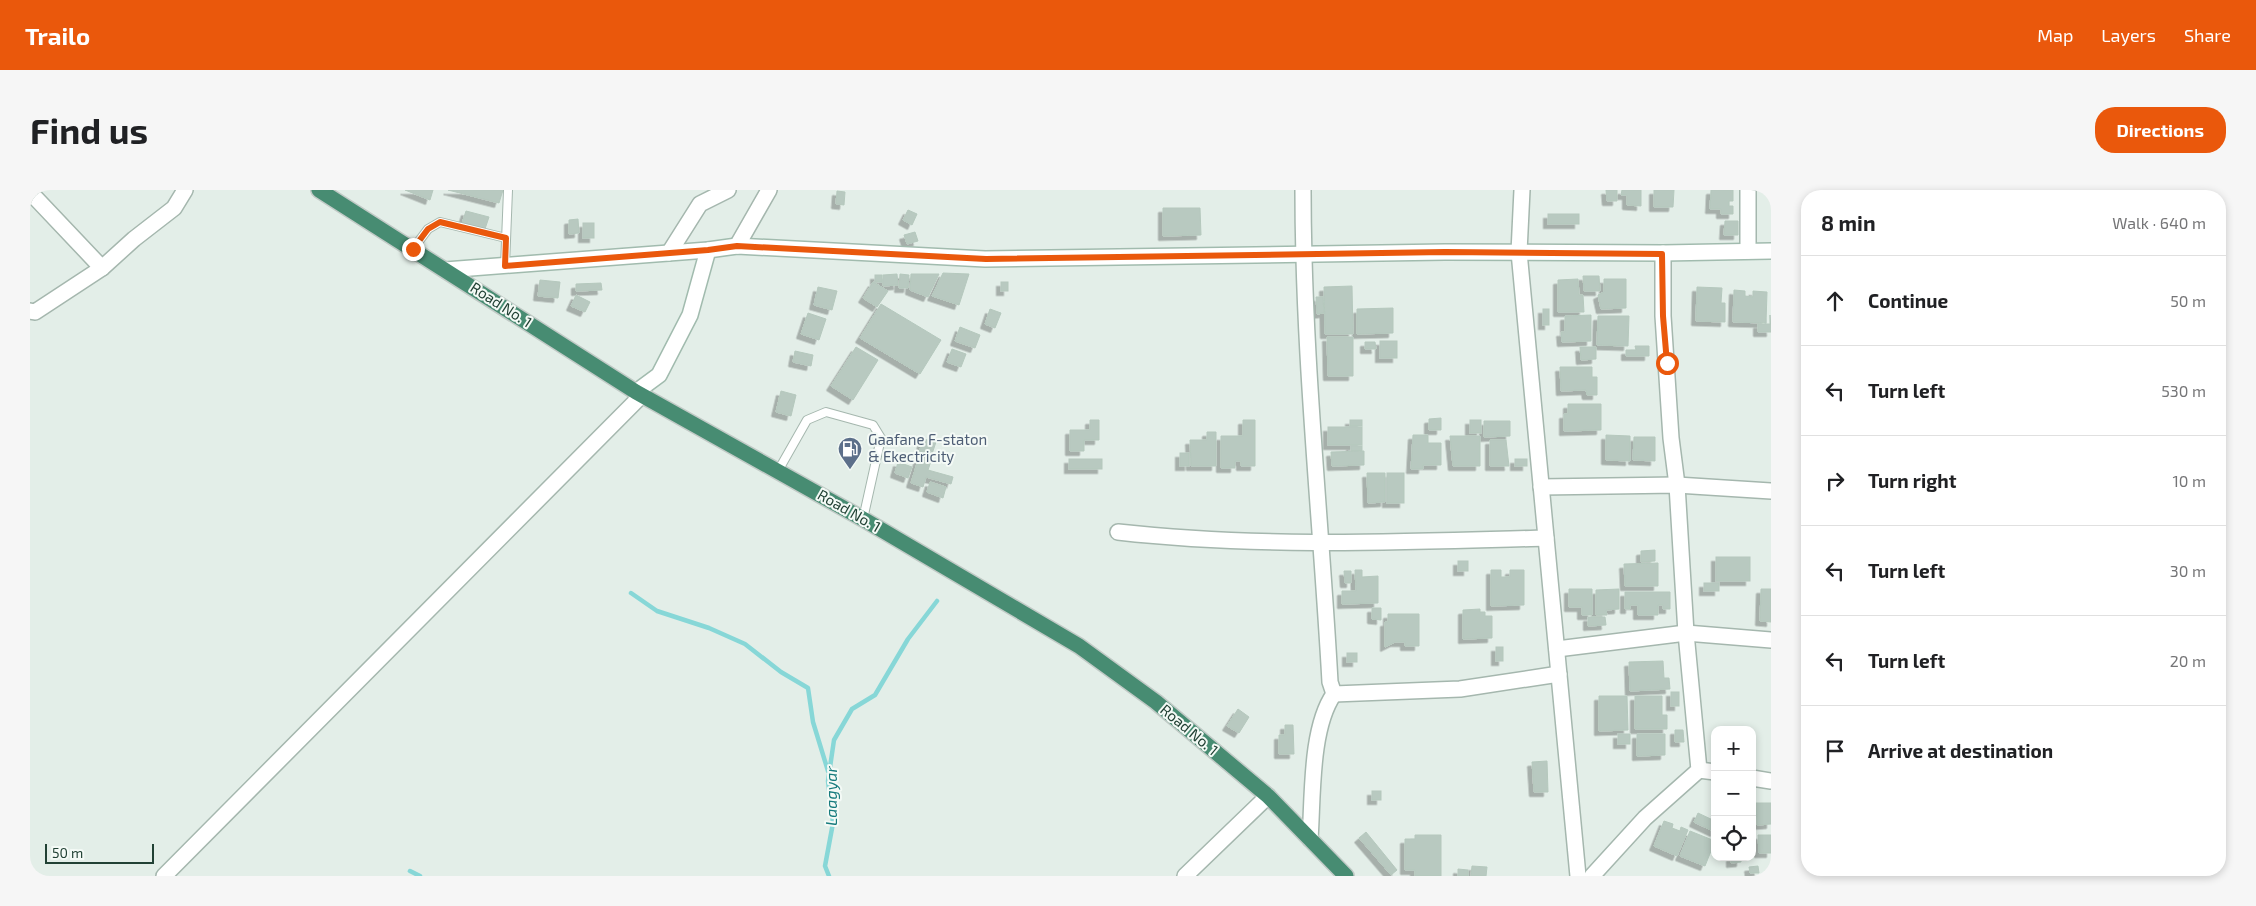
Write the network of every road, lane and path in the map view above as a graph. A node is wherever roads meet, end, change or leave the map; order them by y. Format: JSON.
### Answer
{"nodes":[{"id":1,"x":185,"y":190,"type":"edge"},
{"id":2,"x":508,"y":190,"type":"edge"},
{"id":3,"x":728,"y":190,"type":"edge"},
{"id":4,"x":769,"y":190,"type":"edge"},
{"id":5,"x":1303,"y":190,"type":"edge"},
{"id":6,"x":1522,"y":190,"type":"edge"},
{"id":7,"x":1748,"y":190,"type":"edge"},
{"id":8,"x":30,"y":192,"type":"edge"},
{"id":9,"x":326,"y":192,"type":"edge"},
{"id":10,"x":506,"y":238,"type":"junction"},
{"id":11,"x":737,"y":246,"type":"junction"},
{"id":12,"x":413,"y":249,"type":"junction"},
{"id":13,"x":708,"y":250,"type":"junction"},
{"id":14,"x":1748,"y":251,"type":"junction"},
{"id":15,"x":1771,"y":251,"type":"edge"},
{"id":16,"x":669,"y":252,"type":"junction"},
{"id":17,"x":1519,"y":252,"type":"junction"},
{"id":18,"x":1303,"y":254,"type":"junction"},
{"id":19,"x":1662,"y":254,"type":"junction"},
{"id":20,"x":505,"y":266,"type":"junction"},
{"id":21,"x":102,"y":268,"type":"junction"},
{"id":22,"x":445,"y":270,"type":"junction"},
{"id":23,"x":30,"y":311,"type":"edge"},
{"id":24,"x":640,"y":393,"type":"junction"},
{"id":25,"x":778,"y":471,"type":"junction"},
{"id":26,"x":1677,"y":485,"type":"junction"},
{"id":27,"x":1541,"y":487,"type":"junction"},
{"id":28,"x":1771,"y":491,"type":"edge"},
{"id":29,"x":863,"y":519,"type":"junction"},
{"id":30,"x":1118,"y":532,"type":"dead end"},
{"id":31,"x":1546,"y":538,"type":"junction"},
{"id":32,"x":1323,"y":544,"type":"junction"},
{"id":33,"x":1686,"y":633,"type":"junction"},
{"id":34,"x":1771,"y":640,"type":"edge"},
{"id":35,"x":1557,"y":649,"type":"junction"},
{"id":36,"x":1559,"y":674,"type":"junction"},
{"id":37,"x":1334,"y":694,"type":"junction"},
{"id":38,"x":1699,"y":770,"type":"junction"},
{"id":39,"x":1711,"y":772,"type":"edge"},
{"id":40,"x":1756,"y":779,"type":"edge"},
{"id":41,"x":1771,"y":781,"type":"edge"},
{"id":42,"x":1268,"y":796,"type":"junction"},
{"id":43,"x":1310,"y":839,"type":"junction"},
{"id":44,"x":164,"y":876,"type":"edge"},
{"id":45,"x":1185,"y":876,"type":"edge"},
{"id":46,"x":1346,"y":876,"type":"edge"},
{"id":47,"x":1578,"y":876,"type":"edge"},
{"id":48,"x":1592,"y":876,"type":"edge"}],
"edges":[{"from":1,"to":21,"type":"street"},
{"from":2,"to":10,"type":"lane"},
{"from":3,"to":16,"type":"street"},
{"from":4,"to":11,"type":"street"},
{"from":5,"to":18,"type":"street"},
{"from":6,"to":17,"type":"street"},
{"from":7,"to":14,"type":"street"},
{"from":8,"to":21,"type":"street"},
{"from":9,"to":12,"type":"highway","name":"Road No. 1"},
{"from":10,"to":12,"type":"lane"},
{"from":10,"to":20,"type":"lane"},
{"from":11,"to":13,"type":"street"},
{"from":11,"to":18,"type":"street"},
{"from":12,"to":22,"type":"highway","name":"Road No. 1"},
{"from":13,"to":16,"type":"street"},
{"from":13,"to":24,"type":"street"},
{"from":14,"to":15,"type":"street"},
{"from":14,"to":19,"type":"street"},
{"from":16,"to":20,"type":"street"},
{"from":17,"to":18,"type":"street"},
{"from":17,"to":19,"type":"street"},
{"from":17,"to":27,"type":"street"},
{"from":18,"to":32,"type":"street"},
{"from":19,"to":26,"type":"street"},
{"from":20,"to":22,"type":"street"},
{"from":21,"to":23,"type":"street"},
{"from":22,"to":24,"type":"highway","name":"Road No. 1"},
{"from":24,"to":25,"type":"highway","name":"Road No. 1"},
{"from":24,"to":44,"type":"street"},
{"from":25,"to":29,"type":"highway","name":"Road No. 1"},
{"from":25,"to":29,"type":"lane"},
{"from":26,"to":27,"type":"street"},
{"from":26,"to":28,"type":"street"},
{"from":26,"to":33,"type":"street"},
{"from":27,"to":31,"type":"street"},
{"from":29,"to":42,"type":"highway","name":"Road No. 1"},
{"from":30,"to":32,"type":"street"},
{"from":31,"to":32,"type":"street"},
{"from":31,"to":35,"type":"street"},
{"from":32,"to":37,"type":"street"},
{"from":33,"to":34,"type":"street"},
{"from":33,"to":35,"type":"street"},
{"from":33,"to":38,"type":"street"},
{"from":35,"to":36,"type":"street"},
{"from":36,"to":37,"type":"street"},
{"from":36,"to":47,"type":"street"},
{"from":37,"to":43,"type":"street"},
{"from":38,"to":39,"type":"street"},
{"from":38,"to":48,"type":"street"},
{"from":40,"to":41,"type":"street"},
{"from":42,"to":43,"type":"highway","name":"Road No. 1"},
{"from":42,"to":45,"type":"street"},
{"from":43,"to":46,"type":"highway","name":"Road No. 1"}]}
